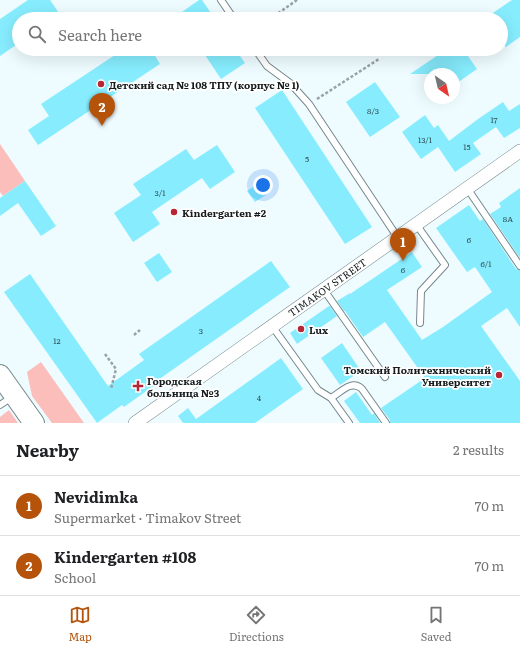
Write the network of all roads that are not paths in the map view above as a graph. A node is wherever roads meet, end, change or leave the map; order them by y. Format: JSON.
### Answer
{"nodes":[{"id":1,"x":221,"y":0,"type":"edge"},
{"id":2,"x":229,"y":12,"type":"edge"},
{"id":3,"x":260,"y":56,"type":"edge"},
{"id":4,"x":520,"y":151,"type":"edge"},
{"id":5,"x":467,"y":188,"type":"junction"},
{"id":6,"x":416,"y":224,"type":"junction"},
{"id":7,"x":398,"y":238,"type":"junction"},
{"id":8,"x":519,"y":263,"type":"edge"},
{"id":9,"x":324,"y":290,"type":"junction"},
{"id":10,"x":420,"y":323,"type":"dead end"},
{"id":11,"x":272,"y":326,"type":"junction"},
{"id":12,"x":0,"y":375,"type":"edge"},
{"id":13,"x":385,"y":377,"type":"dead end"},
{"id":14,"x":331,"y":398,"type":"junction"},
{"id":15,"x":7,"y":400,"type":"edge"},
{"id":16,"x":34,"y":423,"type":"edge"},
{"id":17,"x":135,"y":423,"type":"edge"},
{"id":18,"x":349,"y":423,"type":"edge"},
{"id":19,"x":386,"y":423,"type":"edge"}],
"edges":[{"from":1,"to":2,"type":"lane"},
{"from":3,"to":7,"type":"lane"},
{"from":4,"to":5,"type":"street","name":"TIMAKOV STREET"},
{"from":5,"to":6,"type":"street","name":"TIMAKOV STREET"},
{"from":5,"to":8,"type":"lane"},
{"from":6,"to":7,"type":"street","name":"TIMAKOV STREET"},
{"from":6,"to":10,"type":"lane"},
{"from":7,"to":9,"type":"street","name":"TIMAKOV STREET"},
{"from":9,"to":11,"type":"street","name":"TIMAKOV STREET"},
{"from":9,"to":13,"type":"lane"},
{"from":11,"to":14,"type":"lane"},
{"from":11,"to":17,"type":"street","name":"TIMAKOV STREET"},
{"from":12,"to":15,"type":"main road"},
{"from":14,"to":18,"type":"lane"},
{"from":14,"to":19,"type":"lane"},
{"from":15,"to":16,"type":"main road"}]}
